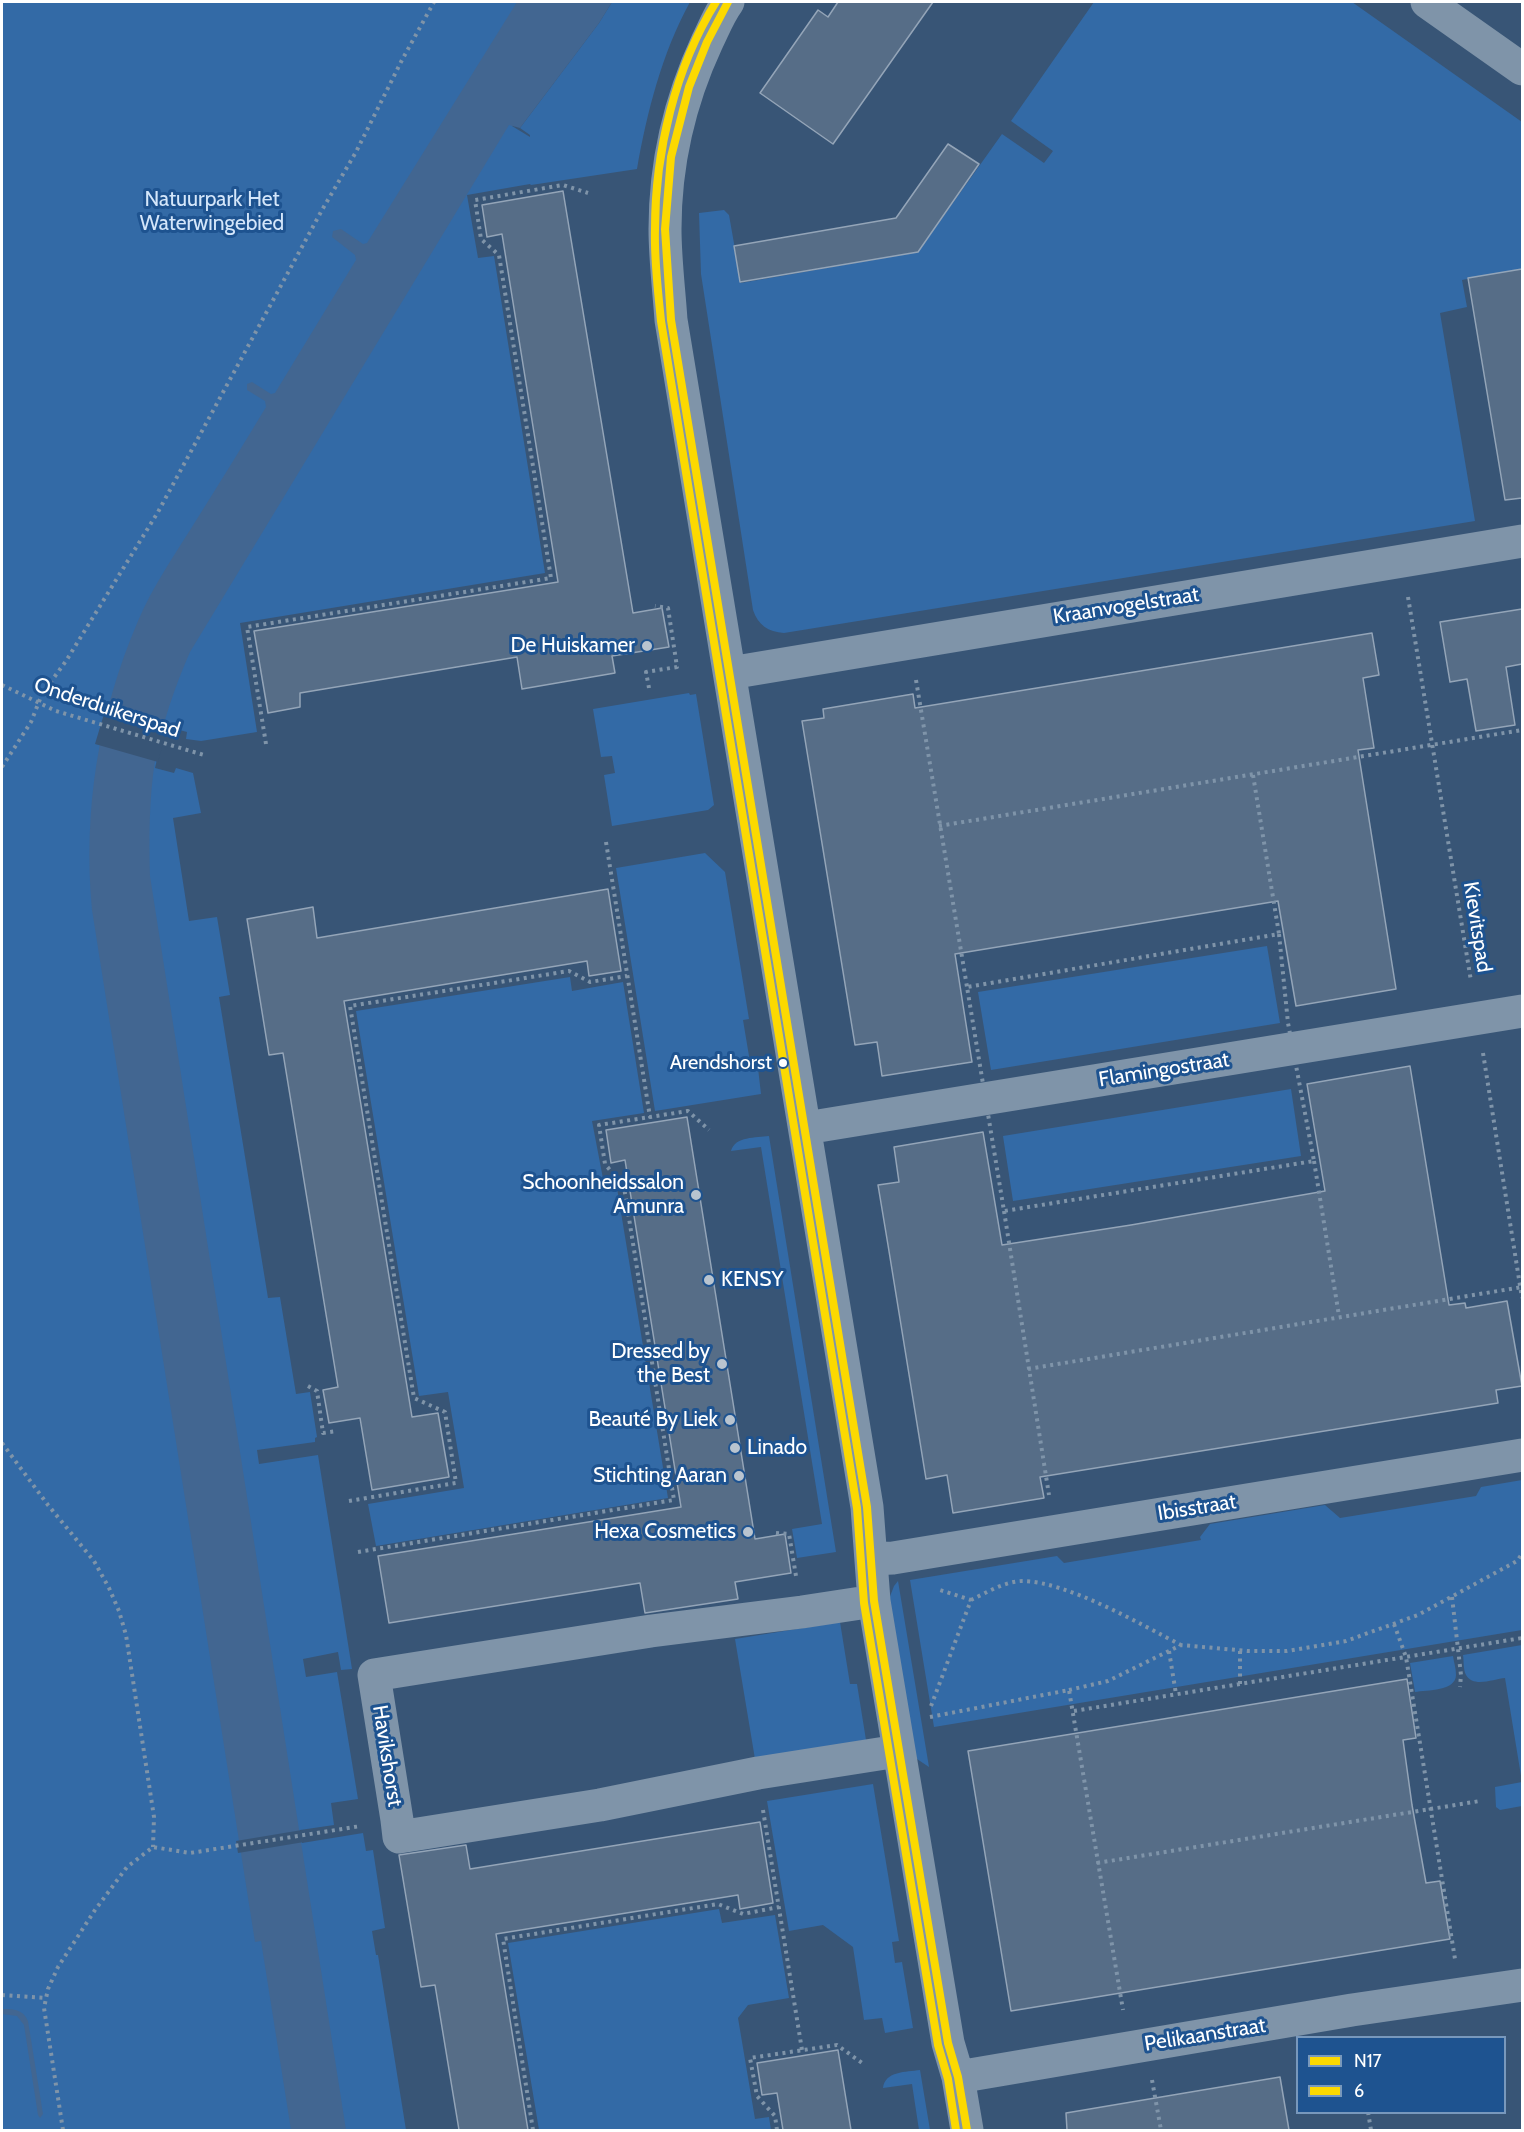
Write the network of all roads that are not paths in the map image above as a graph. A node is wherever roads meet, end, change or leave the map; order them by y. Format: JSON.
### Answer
{"nodes":[{"id":1,"x":728,"y":2,"type":"edge"},
{"id":2,"x":1427,"y":2,"type":"edge"},
{"id":3,"x":1522,"y":69,"type":"edge"},
{"id":4,"x":1522,"y":541,"type":"edge"},
{"id":5,"x":730,"y":672,"type":"junction"},
{"id":6,"x":1522,"y":1011,"type":"edge"},
{"id":7,"x":806,"y":1128,"type":"junction"},
{"id":8,"x":1522,"y":1455,"type":"edge"},
{"id":9,"x":882,"y":1558,"type":"junction"},
{"id":10,"x":874,"y":1601,"type":"junction"},
{"id":11,"x":898,"y":1751,"type":"junction"},
{"id":12,"x":1522,"y":1985,"type":"edge"},
{"id":13,"x":958,"y":2077,"type":"junction"},
{"id":14,"x":967,"y":2130,"type":"edge"}],
"edges":[{"from":1,"to":5,"type":"street"},
{"from":2,"to":3,"type":"street"},
{"from":4,"to":5,"type":"street","name":"Kraanvogelstraat"},
{"from":5,"to":7,"type":"street"},
{"from":6,"to":7,"type":"street","name":"Flamingostraat"},
{"from":7,"to":9,"type":"street"},
{"from":8,"to":9,"type":"street","name":"Ibisstraat"},
{"from":9,"to":10,"type":"street"},
{"from":10,"to":11,"type":"street"},
{"from":10,"to":11,"type":"street","name":"Havikshorst"},
{"from":11,"to":13,"type":"street"},
{"from":12,"to":13,"type":"street","name":"Pelikaanstraat"},
{"from":13,"to":14,"type":"street"}]}
